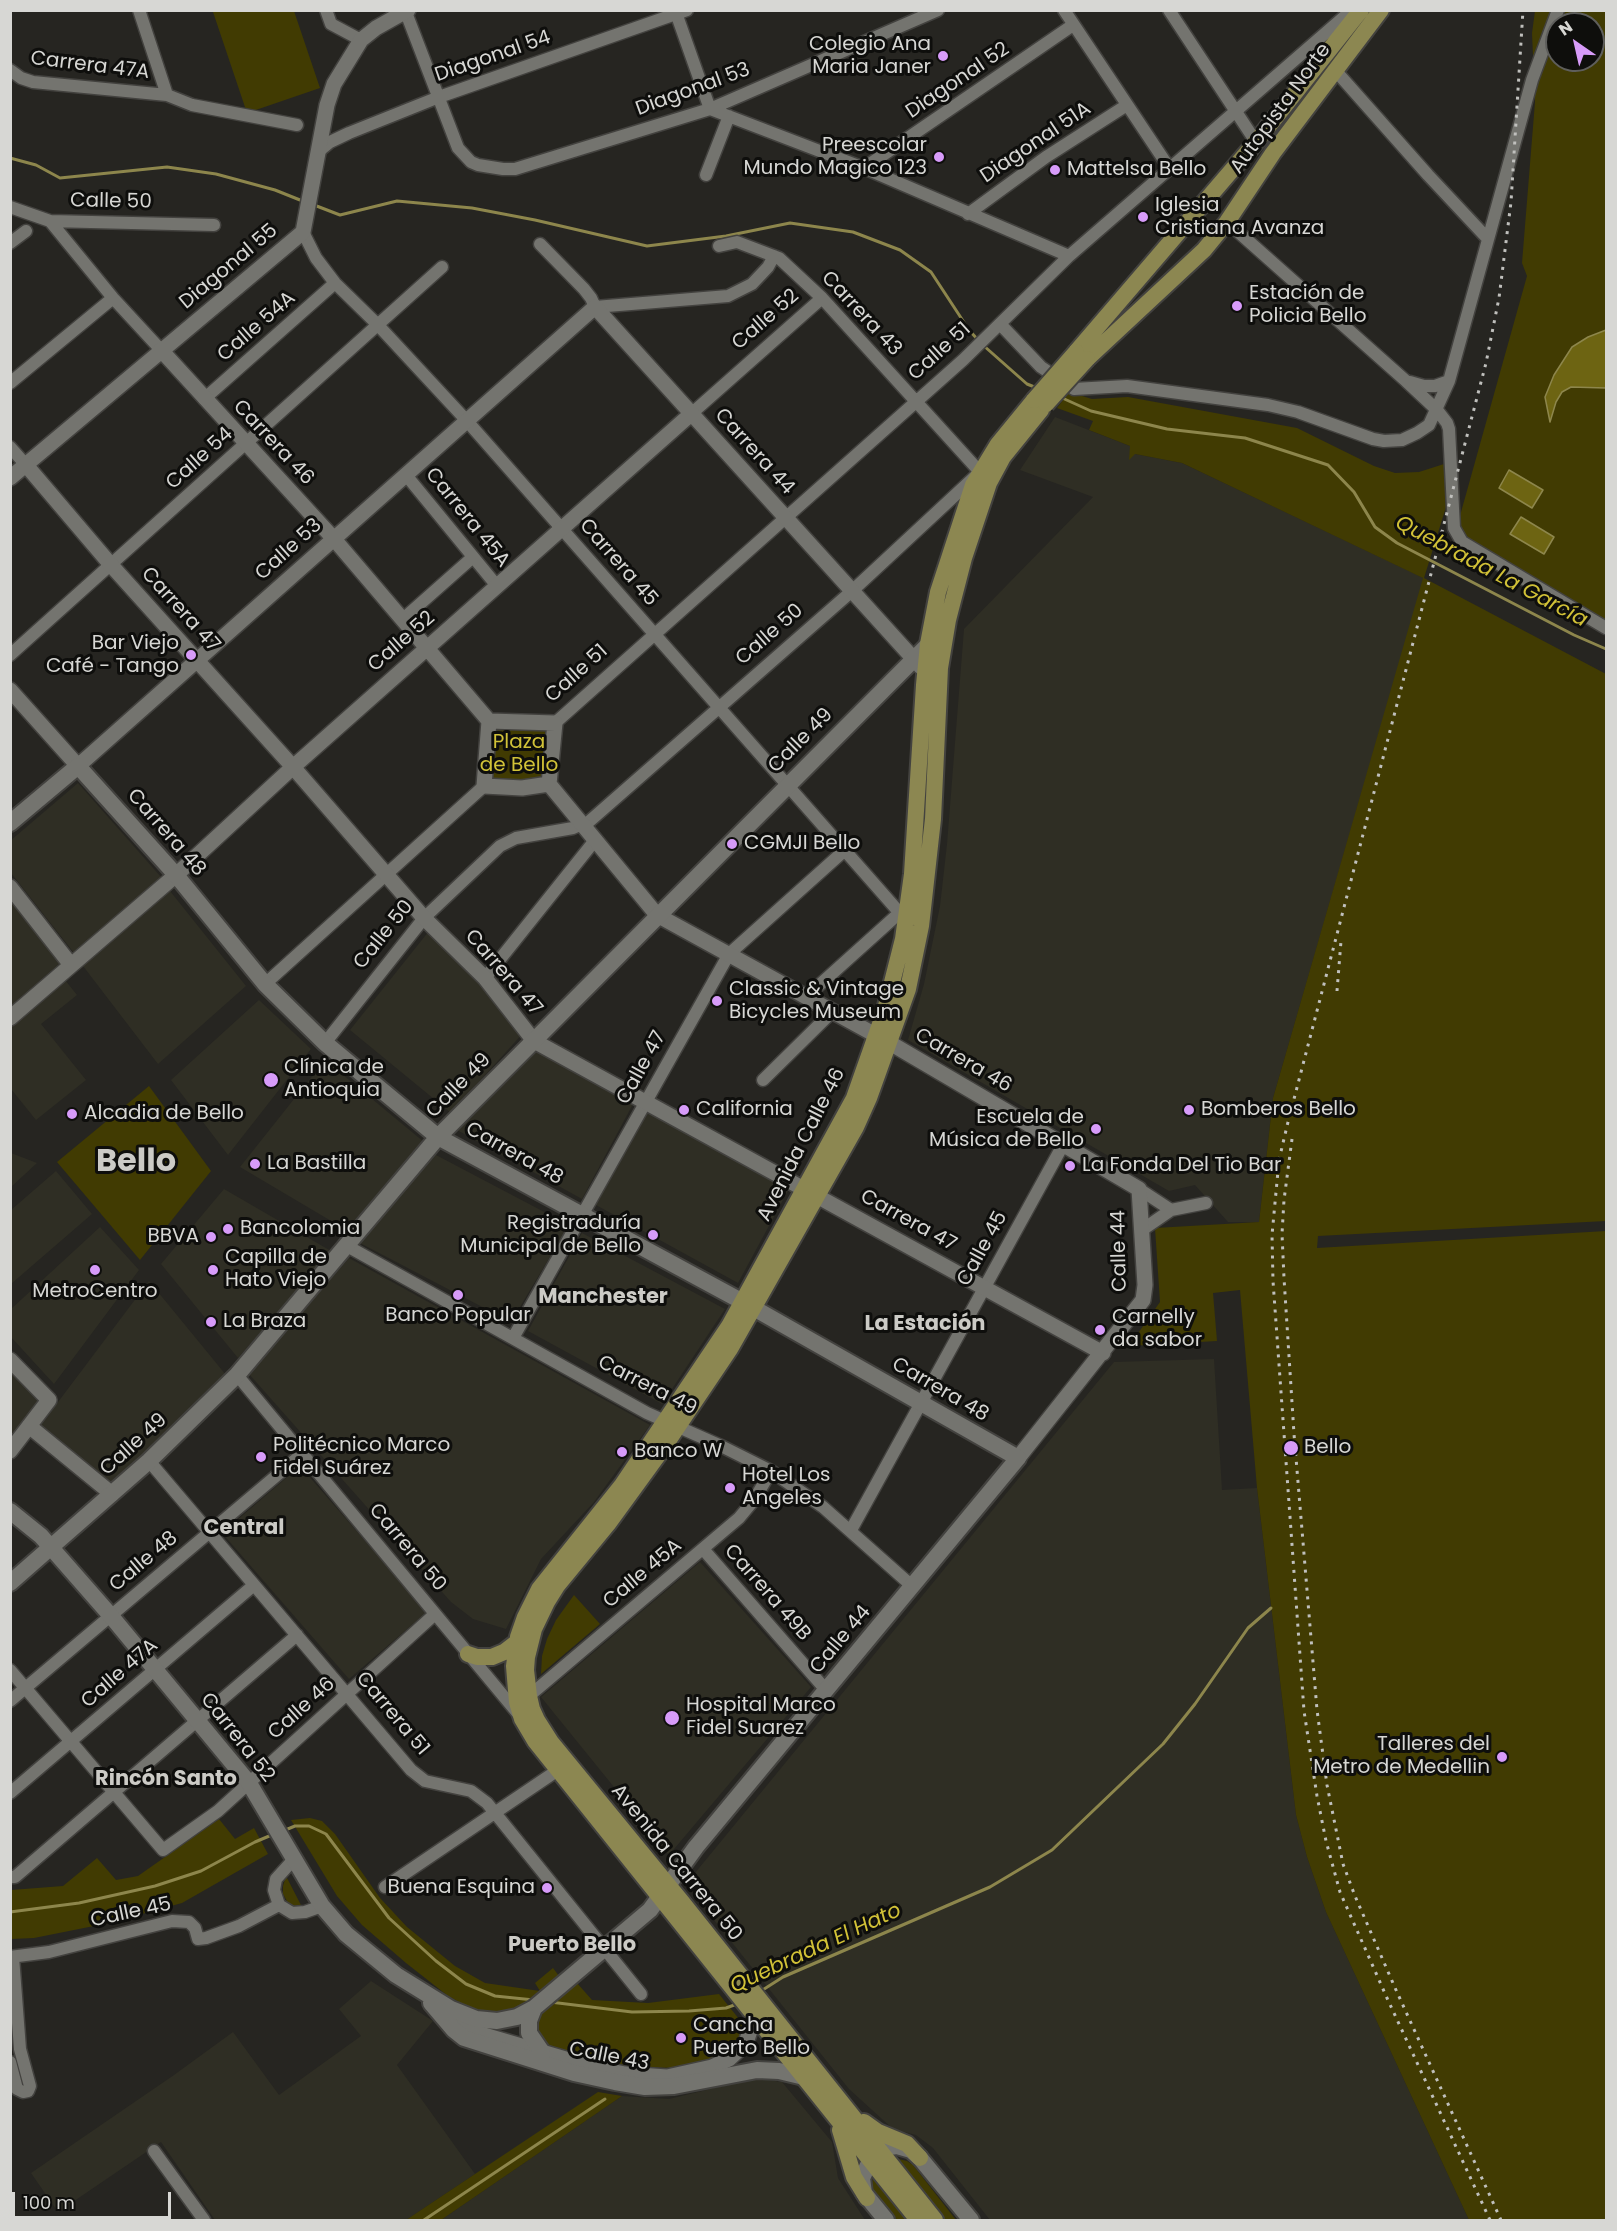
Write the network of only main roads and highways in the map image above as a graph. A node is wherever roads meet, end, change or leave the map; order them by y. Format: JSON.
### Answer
{"nodes":[{"id":1,"x":1361,"y":10,"type":"edge"},
{"id":2,"x":1381,"y":10,"type":"edge"},
{"id":3,"x":1082,"y":356,"type":"junction"},
{"id":4,"x":1040,"y":402,"type":"junction"},
{"id":5,"x":947,"y":626,"type":"junction"},
{"id":6,"x":928,"y":644,"type":"junction"},
{"id":7,"x":78,"y":766,"type":"joint"},
{"id":8,"x":10,"y":823,"type":"edge"},
{"id":9,"x":883,"y":1039,"type":"junction"},
{"id":10,"x":438,"y":1137,"type":"junction"},
{"id":11,"x":748,"y":1306,"type":"junction"},
{"id":12,"x":672,"y":1424,"type":"junction"},
{"id":13,"x":1018,"y":1458,"type":"joint"},
{"id":14,"x":10,"y":1511,"type":"edge"},
{"id":15,"x":51,"y":1546,"type":"junction"},
{"id":16,"x":10,"y":1583,"type":"edge"},
{"id":17,"x":517,"y":1642,"type":"junction"},
{"id":18,"x":468,"y":1654,"type":"road end"},
{"id":19,"x":529,"y":1696,"type":"joint"},
{"id":20,"x":522,"y":1719,"type":"joint"},
{"id":21,"x":664,"y":1891,"type":"junction"},
{"id":22,"x":423,"y":1993,"type":"junction"},
{"id":23,"x":534,"y":2008,"type":"junction"},
{"id":24,"x":756,"y":2010,"type":"junction"},
{"id":25,"x":542,"y":2052,"type":"road end"},
{"id":26,"x":804,"y":2077,"type":"junction"},
{"id":27,"x":834,"y":2104,"type":"junction"},
{"id":28,"x":876,"y":2156,"type":"junction"},
{"id":29,"x":920,"y":2157,"type":"junction"},
{"id":30,"x":867,"y":2198,"type":"junction"},
{"id":31,"x":881,"y":2217,"type":"edge"},
{"id":32,"x":918,"y":2220,"type":"edge"},
{"id":33,"x":935,"y":2220,"type":"edge"},
{"id":34,"x":971,"y":2220,"type":"edge"}],
"edges":[{"from":1,"to":3,"type":"main road","name":"Autopista Norte"},
{"from":2,"to":3,"type":"main road","name":"Autopista Norte"},
{"from":3,"to":4,"type":"main road","bridge":true},
{"from":4,"to":5,"type":"main road","name":"Avenida Calle 46"},
{"from":4,"to":6,"type":"main road","name":"Avenida Calle 46"},
{"from":5,"to":6,"type":"main road","name":"Calle 49"},
{"from":5,"to":9,"type":"main road","name":"Avenida Calle 46"},
{"from":6,"to":9,"type":"main road","name":"Avenida Calle 46"},
{"from":6,"to":10,"type":"main road","name":"Calle 49"},
{"from":7,"to":8,"type":"main road","name":"Calle 53"},
{"from":7,"to":10,"type":"main road","name":"Carrera 48"},
{"from":9,"to":11,"type":"main road","name":"Avenida Calle 46"},
{"from":10,"to":11,"type":"main road","name":"Carrera 48"},
{"from":10,"to":15,"type":"main road","name":"Calle 49"},
{"from":11,"to":12,"type":"main road","name":"Avenida Calle 46"},
{"from":11,"to":13,"type":"main road","name":"Carrera 48"},
{"from":12,"to":17,"type":"main road","name":"Avenida Calle 46"},
{"from":12,"to":19,"type":"main road","name":"Avenida Calle 46"},
{"from":13,"to":21,"type":"main road","name":"Calle 44"},
{"from":14,"to":15,"type":"main road","name":"Carrera 52"},
{"from":15,"to":16,"type":"main road","name":"Calle 49"},
{"from":15,"to":22,"type":"main road","name":"Carrera 52"},
{"from":17,"to":18,"type":"main road"},
{"from":17,"to":20,"type":"main road","name":"Avenida Calle 46"},
{"from":19,"to":21,"type":"main road","name":"Avenida Carrera 50"},
{"from":20,"to":21,"type":"main road","name":"Avenida Carrera 50"},
{"from":21,"to":23,"type":"main road","name":"Calle 44"},
{"from":21,"to":24,"type":"main road","name":"Avenida Carrera 50"},
{"from":22,"to":23,"type":"main road","name":"Calle 44"},
{"from":22,"to":26,"type":"main road","name":"Calle 43"},
{"from":23,"to":25,"type":"main road"},
{"from":24,"to":26,"type":"main road","name":"Avenida Carrera 50"},
{"from":24,"to":27,"type":"main road","name":"Avenida Carrera 50"},
{"from":26,"to":27,"type":"main road","name":"Avenida Carrera 50"},
{"from":27,"to":28,"type":"main road","name":"Avenida Carrera 50"},
{"from":27,"to":29,"type":"main road"},
{"from":27,"to":30,"type":"main road"},
{"from":28,"to":29,"type":"main road"},
{"from":28,"to":30,"type":"main road"},
{"from":28,"to":32,"type":"main road","name":"Avenida Carrera 50"},
{"from":28,"to":33,"type":"main road","name":"Avenida Carrera 50"},
{"from":29,"to":34,"type":"main road"},
{"from":30,"to":31,"type":"main road"}]}
